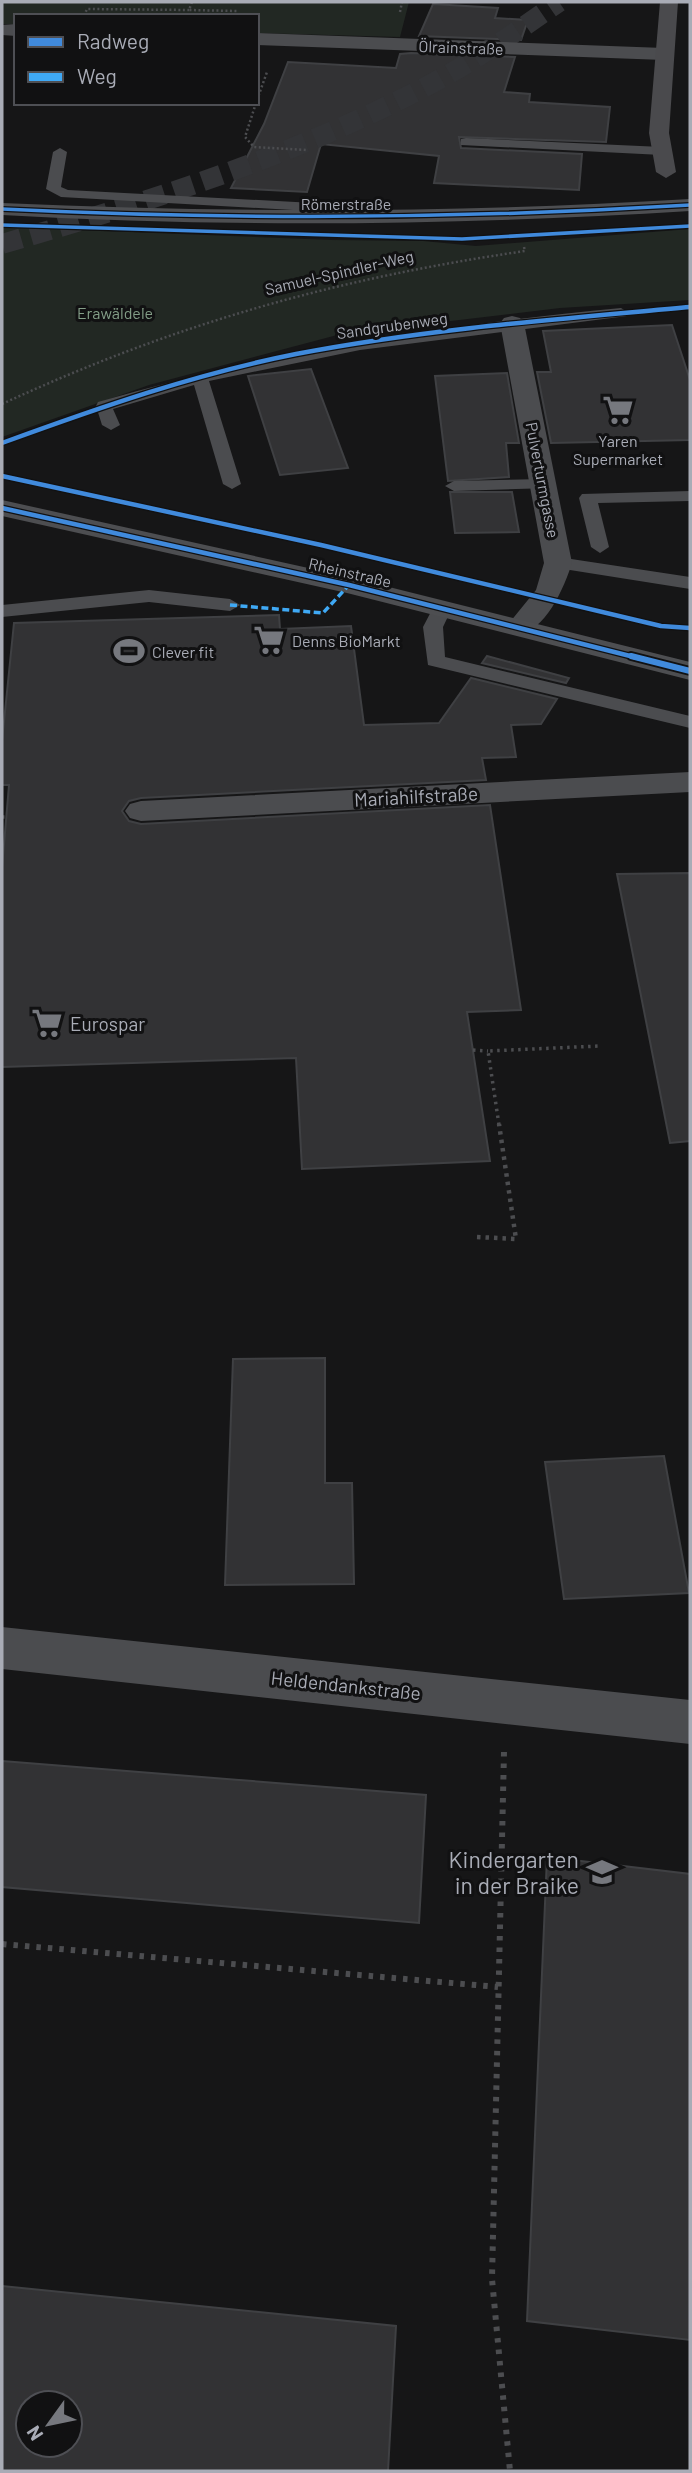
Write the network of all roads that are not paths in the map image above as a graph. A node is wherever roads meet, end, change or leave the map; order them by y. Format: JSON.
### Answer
{"nodes":[{"id":1,"x":669,"y":2,"type":"edge"},
{"id":2,"x":259,"y":39,"type":"edge"},
{"id":3,"x":664,"y":54,"type":"junction"},
{"id":4,"x":466,"y":142,"type":"dead end"},
{"id":5,"x":662,"y":150,"type":"junction"},
{"id":6,"x":60,"y":152,"type":"dead end"},
{"id":7,"x":666,"y":173,"type":"junction"},
{"id":8,"x":690,"y":193,"type":"edge"},
{"id":9,"x":680,"y":206,"type":"edge"},
{"id":10,"x":2,"y":209,"type":"edge"},
{"id":11,"x":322,"y":217,"type":"junction"},
{"id":12,"x":621,"y":313,"type":"dead end"},
{"id":13,"x":512,"y":323,"type":"junction"},
{"id":14,"x":200,"y":378,"type":"junction"},
{"id":15,"x":111,"y":425,"type":"dead end"},
{"id":16,"x":232,"y":484,"type":"dead end"},
{"id":17,"x":544,"y":484,"type":"junction"},
{"id":18,"x":454,"y":486,"type":"dead end"},
{"id":19,"x":687,"y":496,"type":"edge"},
{"id":20,"x":2,"y":508,"type":"edge"},
{"id":21,"x":690,"y":519,"type":"edge"},
{"id":22,"x":600,"y":547,"type":"dead end"},
{"id":23,"x":558,"y":563,"type":"junction"},
{"id":24,"x":690,"y":583,"type":"edge"},
{"id":25,"x":230,"y":605,"type":"dead end"},
{"id":26,"x":442,"y":608,"type":"junction"},
{"id":27,"x":2,"y":611,"type":"edge"},
{"id":28,"x":520,"y":627,"type":"junction"},
{"id":29,"x":690,"y":671,"type":"edge"},
{"id":30,"x":690,"y":722,"type":"edge"},
{"id":31,"x":690,"y":782,"type":"edge"},
{"id":32,"x":141,"y":811,"type":"dead end"},
{"id":33,"x":2,"y":1648,"type":"edge"},
{"id":34,"x":690,"y":1722,"type":"edge"}],
"edges":[{"from":1,"to":3,"type":"main road"},
{"from":2,"to":3,"type":"street","name":"Ölrainstraße"},
{"from":3,"to":5,"type":"main road"},
{"from":4,"to":5,"type":"lane"},
{"from":5,"to":7,"type":"main road"},
{"from":6,"to":11,"type":"lane","name":"Römerstraße"},
{"from":7,"to":8,"type":"main road"},
{"from":7,"to":9,"type":"main road"},
{"from":9,"to":11,"type":"main road","name":"Römerstraße"},
{"from":10,"to":11,"type":"main road","name":"Römerstraße"},
{"from":12,"to":13,"type":"lane","name":"Sandgrubenweg"},
{"from":13,"to":14,"type":"lane","name":"Sandgrubenweg"},
{"from":13,"to":17,"type":"street","name":"Pulverturmgasse"},
{"from":14,"to":15,"type":"lane","name":"Sandgrubenweg"},
{"from":14,"to":16,"type":"lane"},
{"from":17,"to":18,"type":"lane"},
{"from":17,"to":23,"type":"street","name":"Pulverturmgasse"},
{"from":19,"to":21,"type":"lane"},
{"from":19,"to":22,"type":"lane"},
{"from":20,"to":26,"type":"main road","name":"Rheinstraße"},
{"from":23,"to":24,"type":"lane"},
{"from":23,"to":28,"type":"street","name":"Pulverturmgasse"},
{"from":25,"to":27,"type":"lane"},
{"from":26,"to":28,"type":"main road","name":"Rheinstraße"},
{"from":26,"to":30,"type":"lane"},
{"from":28,"to":29,"type":"main road","name":"Rheinstraße"},
{"from":31,"to":32,"type":"street","name":"Mariahilfstraße"},
{"from":33,"to":34,"type":"street","name":"Heldendankstraße"}]}
